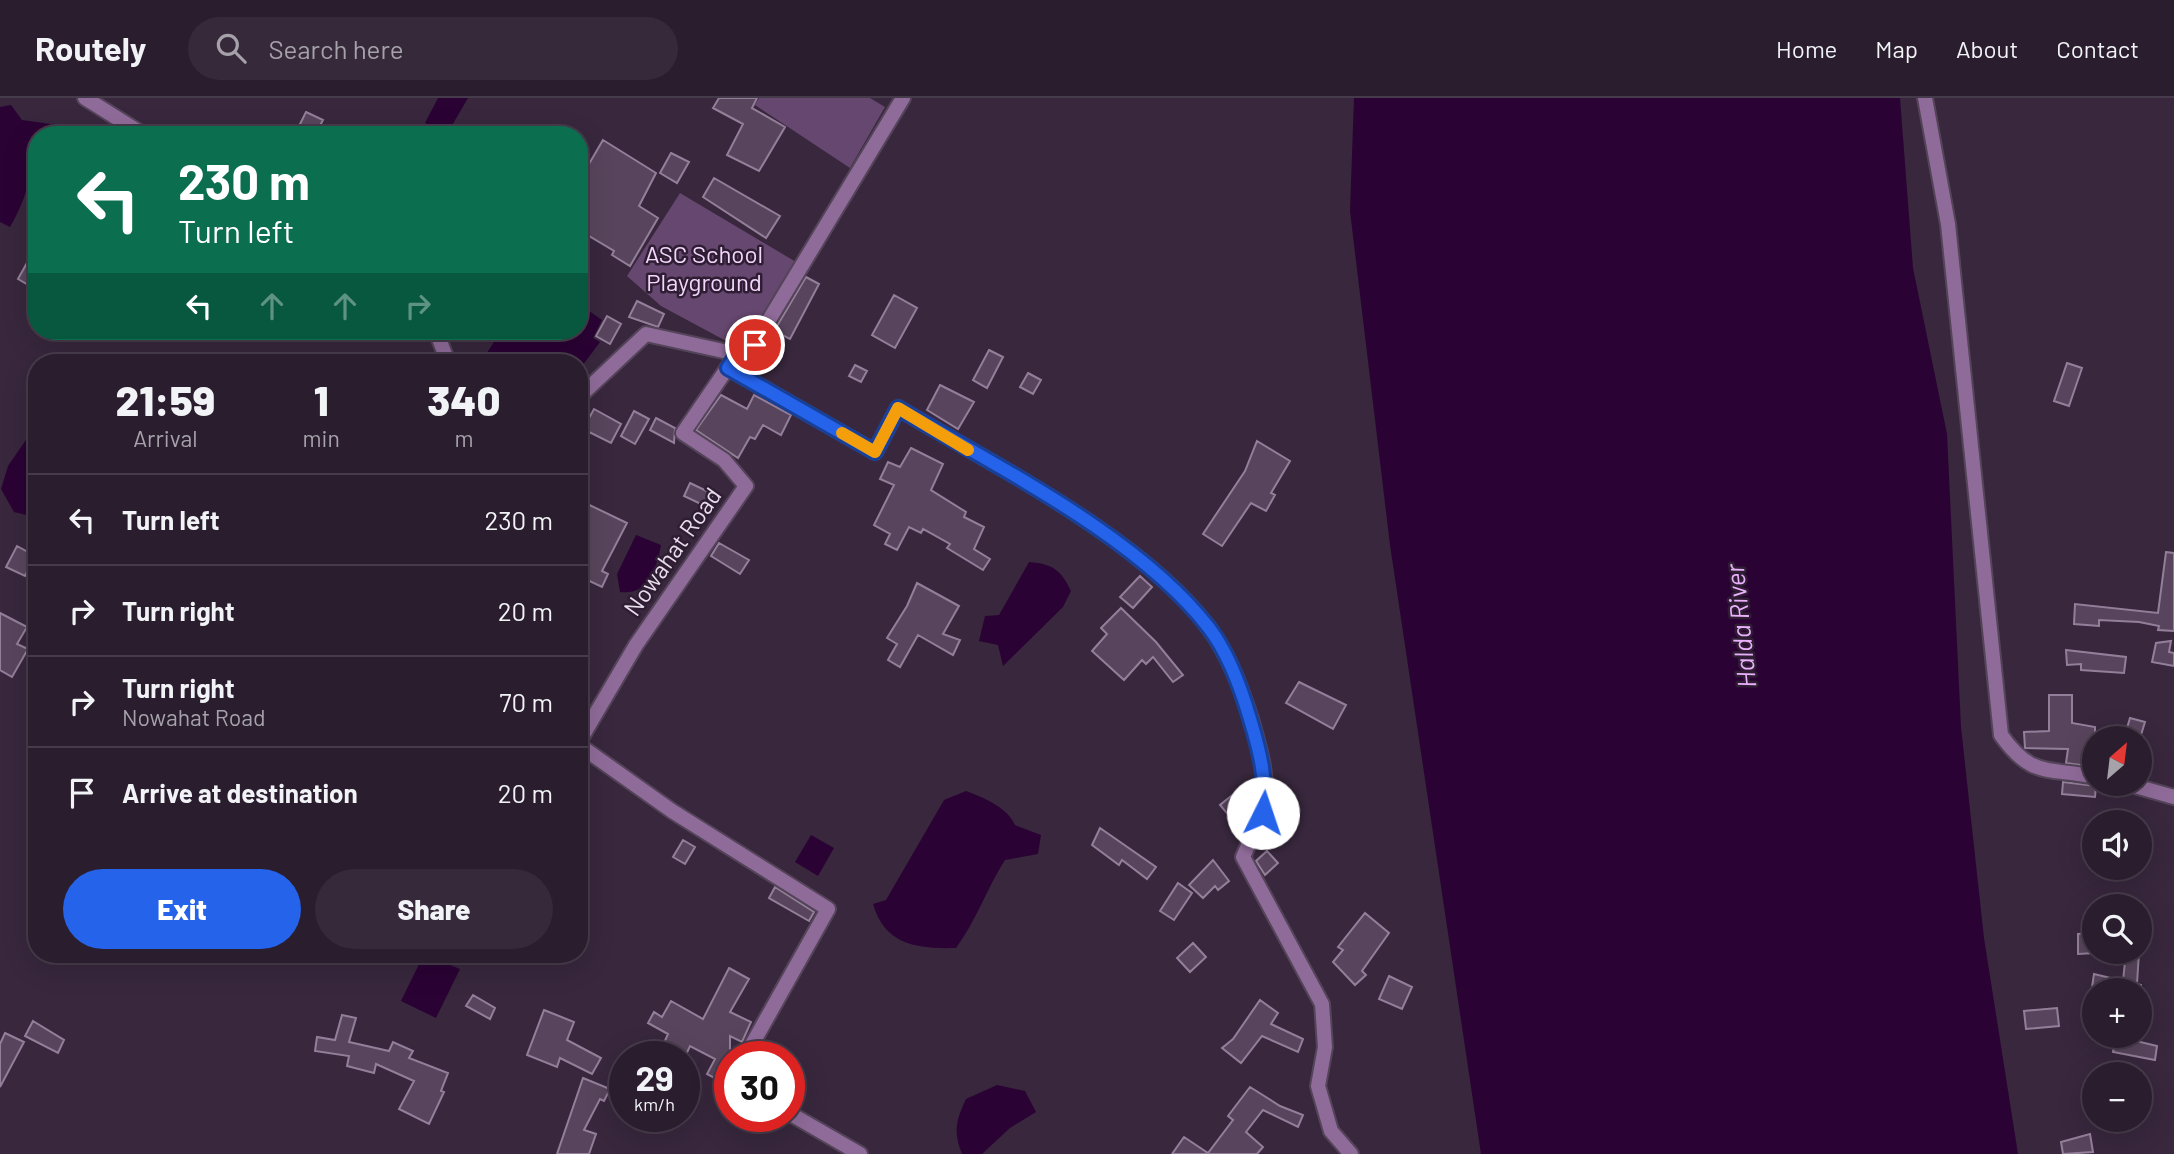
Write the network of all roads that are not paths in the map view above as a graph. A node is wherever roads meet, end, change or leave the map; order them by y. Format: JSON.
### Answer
{"nodes":[{"id":1,"x":85,"y":98,"type":"edge"},
{"id":2,"x":902,"y":98,"type":"edge"},
{"id":3,"x":1925,"y":98,"type":"edge"},
{"id":4,"x":130,"y":126,"type":"edge"},
{"id":5,"x":737,"y":354,"type":"junction"},
{"id":6,"x":728,"y":368,"type":"junction"},
{"id":7,"x":588,"y":389,"type":"edge"},
{"id":8,"x":588,"y":728,"type":"edge"},
{"id":9,"x":588,"y":750,"type":"edge"},
{"id":10,"x":2082,"y":776,"type":"edge"},
{"id":11,"x":2152,"y":791,"type":"edge"},
{"id":12,"x":2174,"y":797,"type":"edge"},
{"id":13,"x":754,"y":1041,"type":"edge"},
{"id":14,"x":805,"y":1122,"type":"edge"},
{"id":15,"x":860,"y":1154,"type":"edge"},
{"id":16,"x":1351,"y":1154,"type":"edge"}],
"edges":[{"from":1,"to":4,"type":"street"},
{"from":2,"to":5,"type":"street","name":"Nowahat Road"},
{"from":3,"to":10,"type":"street"},
{"from":5,"to":6,"type":"street","name":"Nowahat Road"},
{"from":5,"to":7,"type":"street"},
{"from":6,"to":8,"type":"street","name":"Nowahat Road"},
{"from":6,"to":16,"type":"street"},
{"from":9,"to":13,"type":"street"},
{"from":11,"to":12,"type":"street"},
{"from":14,"to":15,"type":"street"}]}
